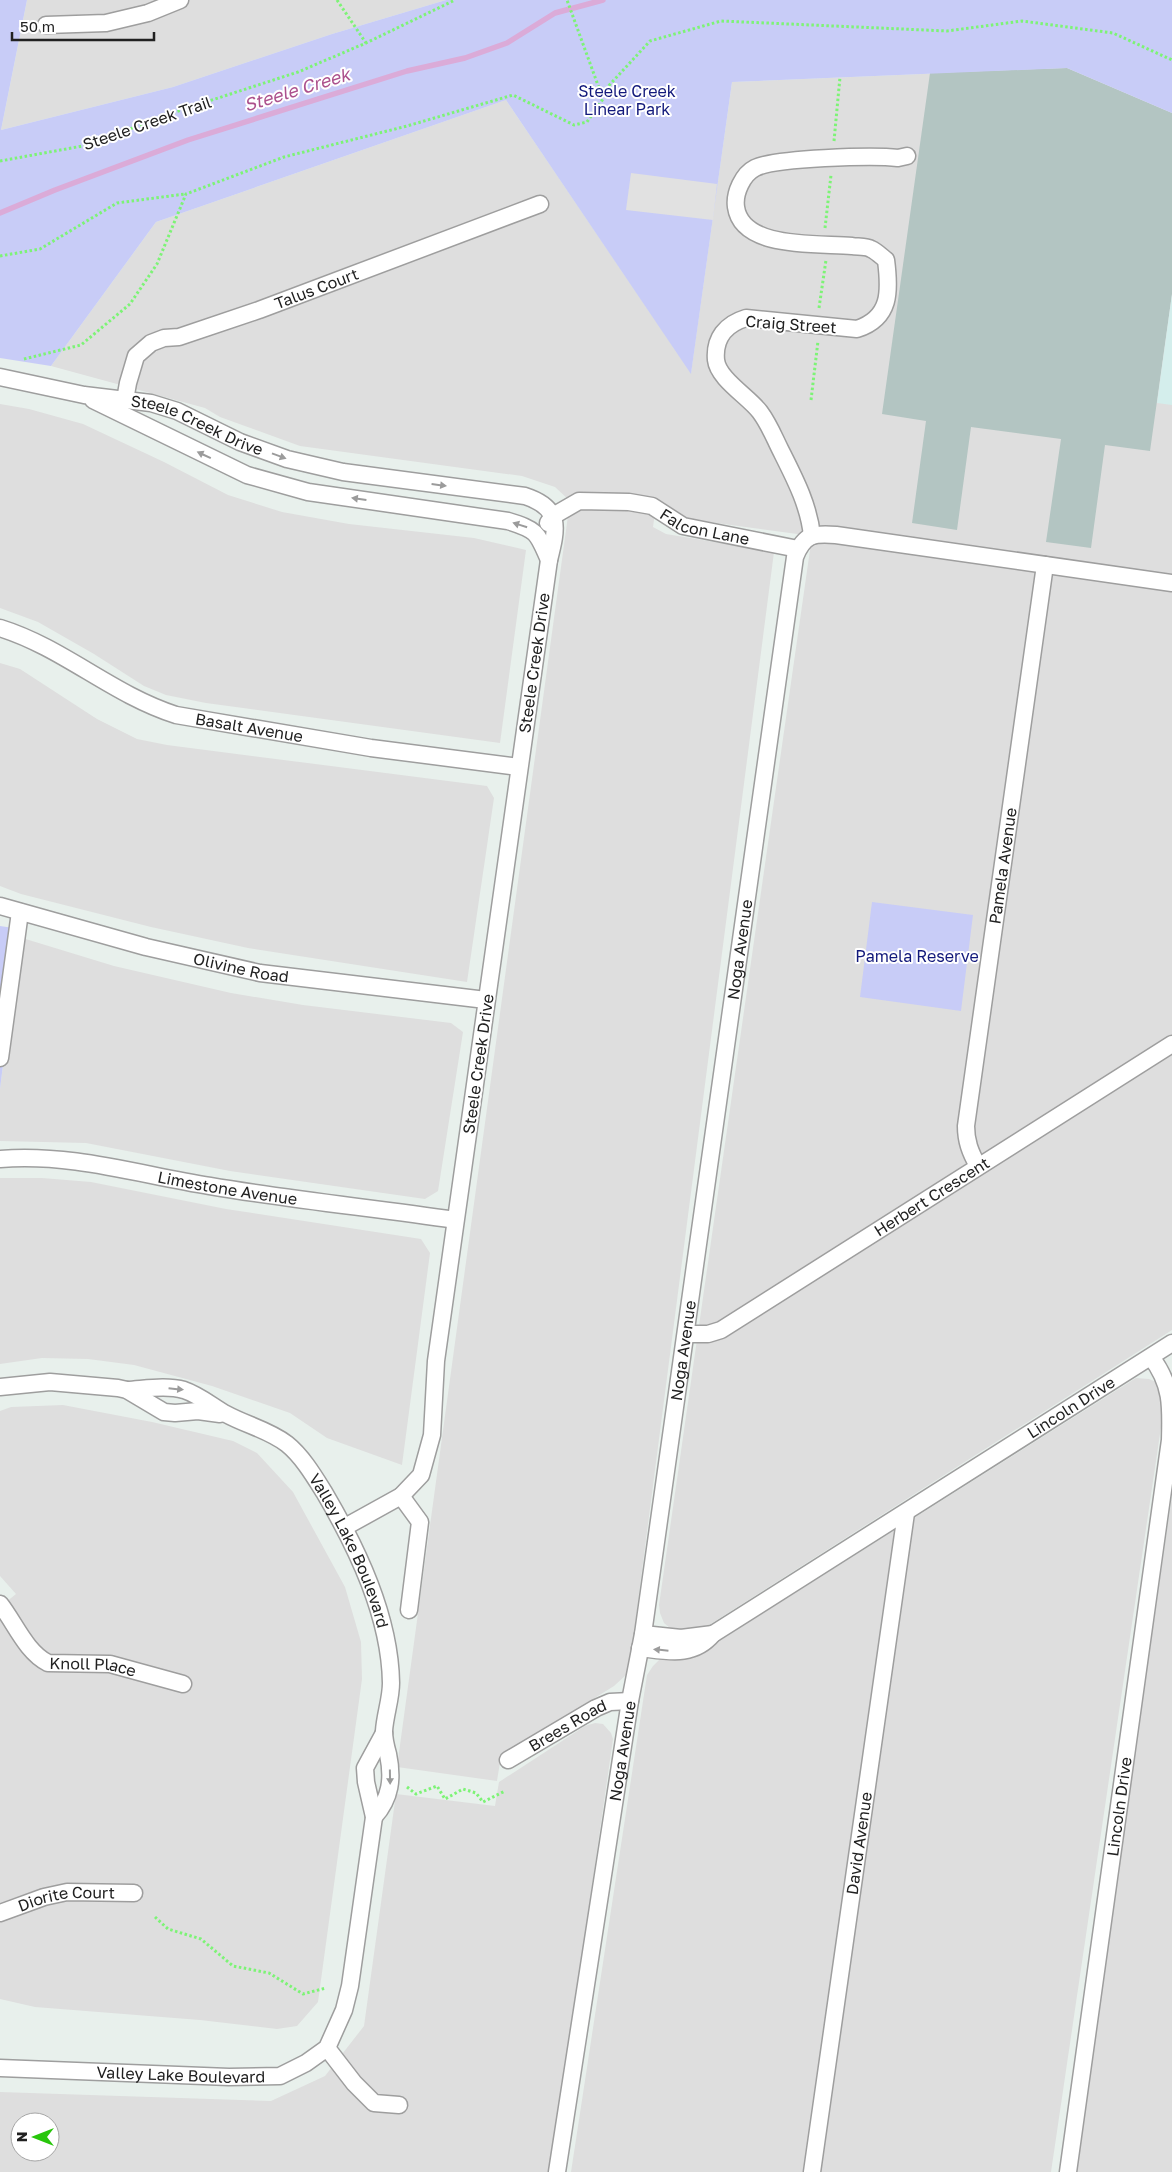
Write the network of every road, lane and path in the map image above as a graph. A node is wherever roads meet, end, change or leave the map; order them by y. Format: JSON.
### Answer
{"nodes":[{"id":1,"x":180,"y":0,"type":"edge"},
{"id":2,"x":337,"y":0,"type":"edge"},
{"id":3,"x":455,"y":0,"type":"edge"},
{"id":4,"x":567,"y":0,"type":"edge"},
{"id":5,"x":46,"y":25,"type":"dead end"},
{"id":6,"x":366,"y":43,"type":"junction"},
{"id":7,"x":1172,"y":60,"type":"edge"},
{"id":8,"x":840,"y":77,"type":"dead end"},
{"id":9,"x":602,"y":93,"type":"junction"},
{"id":10,"x":834,"y":148,"type":"dead end"},
{"id":11,"x":907,"y":156,"type":"dead end"},
{"id":12,"x":0,"y":161,"type":"edge"},
{"id":13,"x":832,"y":168,"type":"dead end"},
{"id":14,"x":186,"y":194,"type":"junction"},
{"id":15,"x":540,"y":204,"type":"dead end"},
{"id":16,"x":824,"y":234,"type":"dead end"},
{"id":17,"x":826,"y":254,"type":"dead end"},
{"id":18,"x":0,"y":256,"type":"edge"},
{"id":19,"x":818,"y":316,"type":"dead end"},
{"id":20,"x":819,"y":335,"type":"dead end"},
{"id":21,"x":24,"y":359,"type":"dead end"},
{"id":22,"x":0,"y":377,"type":"edge"},
{"id":23,"x":84,"y":395,"type":"junction"},
{"id":24,"x":125,"y":400,"type":"junction"},
{"id":25,"x":811,"y":400,"type":"dead end"},
{"id":26,"x":553,"y":516,"type":"junction"},
{"id":27,"x":539,"y":535,"type":"junction"},
{"id":28,"x":812,"y":536,"type":"junction"},
{"id":29,"x":798,"y":549,"type":"junction"},
{"id":30,"x":549,"y":560,"type":"junction"},
{"id":31,"x":1045,"y":565,"type":"junction"},
{"id":32,"x":1172,"y":583,"type":"edge"},
{"id":33,"x":0,"y":628,"type":"edge"},
{"id":34,"x":519,"y":767,"type":"junction"},
{"id":35,"x":0,"y":906,"type":"edge"},
{"id":36,"x":20,"y":912,"type":"junction"},
{"id":37,"x":486,"y":1000,"type":"junction"},
{"id":38,"x":1172,"y":1044,"type":"edge"},
{"id":39,"x":0,"y":1058,"type":"edge"},
{"id":40,"x":0,"y":1159,"type":"edge"},
{"id":41,"x":978,"y":1166,"type":"junction"},
{"id":42,"x":455,"y":1220,"type":"junction"},
{"id":43,"x":686,"y":1334,"type":"junction"},
{"id":44,"x":1172,"y":1344,"type":"edge"},
{"id":45,"x":1151,"y":1357,"type":"junction"},
{"id":46,"x":0,"y":1387,"type":"edge"},
{"id":47,"x":127,"y":1390,"type":"junction"},
{"id":48,"x":227,"y":1415,"type":"junction"},
{"id":49,"x":1171,"y":1437,"type":"edge"},
{"id":50,"x":401,"y":1496,"type":"junction"},
{"id":51,"x":906,"y":1513,"type":"junction"},
{"id":52,"x":345,"y":1527,"type":"junction"},
{"id":53,"x":0,"y":1604,"type":"edge"},
{"id":54,"x":409,"y":1610,"type":"dead end"},
{"id":55,"x":641,"y":1641,"type":"junction"},
{"id":56,"x":183,"y":1684,"type":"dead end"},
{"id":57,"x":630,"y":1701,"type":"junction"},
{"id":58,"x":384,"y":1733,"type":"junction"},
{"id":59,"x":508,"y":1760,"type":"dead end"},
{"id":60,"x":408,"y":1787,"type":"dead end"},
{"id":61,"x":505,"y":1791,"type":"dead end"},
{"id":62,"x":374,"y":1817,"type":"junction"},
{"id":63,"x":134,"y":1893,"type":"dead end"},
{"id":64,"x":0,"y":1913,"type":"edge"},
{"id":65,"x":155,"y":1917,"type":"dead end"},
{"id":66,"x":326,"y":1988,"type":"dead end"},
{"id":67,"x":327,"y":2048,"type":"junction"},
{"id":68,"x":0,"y":2068,"type":"edge"},
{"id":69,"x":399,"y":2105,"type":"dead end"},
{"id":70,"x":557,"y":2172,"type":"edge"},
{"id":71,"x":812,"y":2172,"type":"edge"},
{"id":72,"x":1068,"y":2172,"type":"edge"}],
"edges":[{"from":1,"to":5,"type":"street"},
{"from":2,"to":6,"type":"path"},
{"from":3,"to":6,"type":"path","name":"Steele Creek Trail"},
{"from":4,"to":9,"type":"path"},
{"from":6,"to":12,"type":"path","name":"Steele Creek Trail"},
{"from":7,"to":9,"type":"path"},
{"from":8,"to":10,"type":"path"},
{"from":9,"to":14,"type":"path"},
{"from":11,"to":28,"type":"street","name":"Craig Street"},
{"from":13,"to":16,"type":"path"},
{"from":14,"to":18,"type":"path"},
{"from":14,"to":21,"type":"path"},
{"from":15,"to":24,"type":"street","name":"Talus Court"},
{"from":17,"to":19,"type":"path"},
{"from":20,"to":25,"type":"path"},
{"from":22,"to":23,"type":"street","name":"Steele Creek Drive"},
{"from":23,"to":24,"type":"street","name":"Steele Creek Drive"},
{"from":27,"to":23,"type":"street","name":"Steele Creek Drive","one_way":true},
{"from":24,"to":26,"type":"street","name":"Steele Creek Drive","one_way":true},
{"from":26,"to":27,"type":"street","name":"Falcon Lane"},
{"from":26,"to":29,"type":"street","name":"Falcon Lane"},
{"from":26,"to":30,"type":"street","name":"Steele Creek Drive"},
{"from":27,"to":30,"type":"street"},
{"from":28,"to":29,"type":"street"},
{"from":28,"to":31,"type":"street"},
{"from":29,"to":43,"type":"street","name":"Noga Avenue"},
{"from":30,"to":34,"type":"street","name":"Steele Creek Drive"},
{"from":31,"to":32,"type":"street"},
{"from":31,"to":41,"type":"street","name":"Pamela Avenue"},
{"from":33,"to":34,"type":"street","name":"Basalt Avenue"},
{"from":34,"to":37,"type":"street","name":"Steele Creek Drive"},
{"from":35,"to":36,"type":"street","name":"Olivine Road"},
{"from":36,"to":37,"type":"street","name":"Olivine Road"},
{"from":36,"to":39,"type":"street"},
{"from":37,"to":42,"type":"street","name":"Steele Creek Drive"},
{"from":38,"to":41,"type":"street","name":"Herbert Crescent"},
{"from":40,"to":42,"type":"street","name":"Limestone Avenue"},
{"from":41,"to":43,"type":"street","name":"Herbert Crescent"},
{"from":42,"to":50,"type":"street","name":"Steele Creek Drive"},
{"from":43,"to":55,"type":"street","name":"Noga Avenue"},
{"from":44,"to":45,"type":"street","name":"Lincoln Drive"},
{"from":45,"to":49,"type":"street","name":"Lincoln Drive"},
{"from":45,"to":51,"type":"street","name":"Lincoln Drive"},
{"from":46,"to":47,"type":"street","name":"Valley Lake Boulevard"},
{"from":47,"to":48,"type":"street","name":"Valley Lake Boulevard"},
{"from":47,"to":48,"type":"street","name":"Valley Lake Boulevard","one_way":true},
{"from":48,"to":52,"type":"street","name":"Valley Lake Boulevard"},
{"from":49,"to":72,"type":"street","name":"Lincoln Drive"},
{"from":50,"to":52,"type":"street","name":"Steele Creek Drive"},
{"from":50,"to":54,"type":"street"},
{"from":51,"to":55,"type":"street","name":"Lincoln Drive"},
{"from":51,"to":71,"type":"street","name":"David Avenue"},
{"from":52,"to":58,"type":"street","name":"Valley Lake Boulevard"},
{"from":53,"to":56,"type":"street","name":"Knoll Place"},
{"from":55,"to":57,"type":"street","name":"Noga Avenue"},
{"from":57,"to":59,"type":"street","name":"Brees Road"},
{"from":57,"to":70,"type":"street","name":"Noga Avenue"},
{"from":58,"to":62,"type":"street","name":"Valley Lake Boulevard","one_way":true},
{"from":58,"to":62,"type":"street","name":"Valley Lake Boulevard"},
{"from":60,"to":61,"type":"path"},
{"from":62,"to":67,"type":"street","name":"Valley Lake Boulevard"},
{"from":63,"to":64,"type":"street","name":"Diorite Court"},
{"from":65,"to":66,"type":"path"},
{"from":67,"to":68,"type":"street","name":"Valley Lake Boulevard"},
{"from":67,"to":69,"type":"street"}]}
